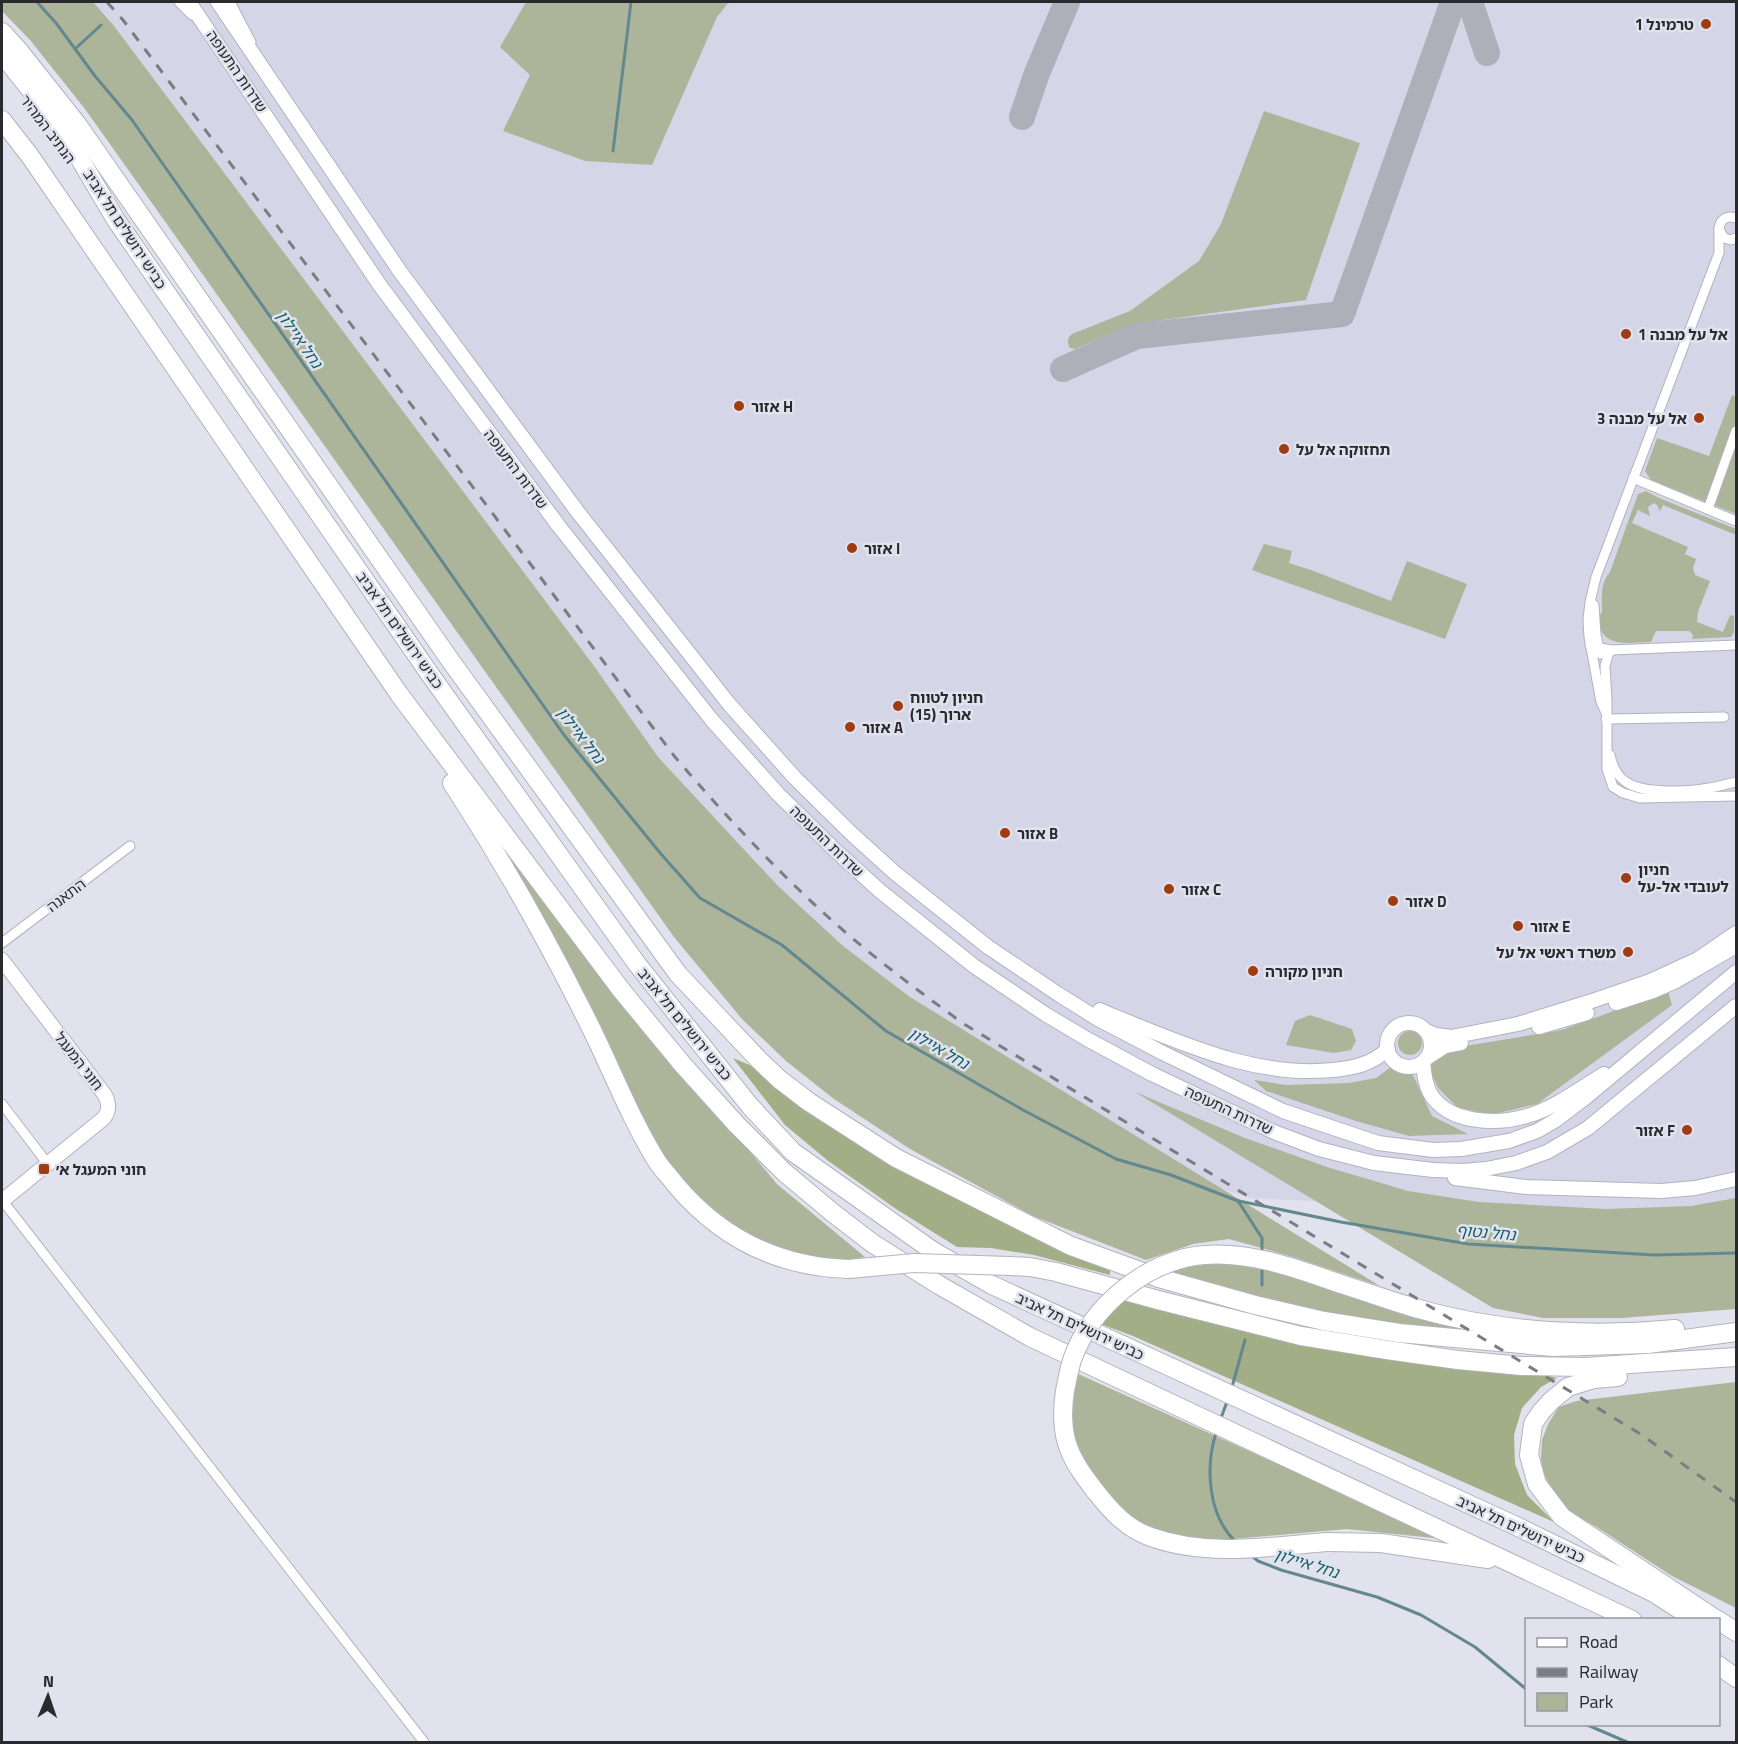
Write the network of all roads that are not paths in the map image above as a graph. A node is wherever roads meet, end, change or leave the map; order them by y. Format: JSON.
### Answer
{"nodes":[{"id":1,"x":179,"y":2,"type":"edge"},
{"id":2,"x":189,"y":2,"type":"edge"},
{"id":3,"x":218,"y":2,"type":"edge"},
{"id":4,"x":230,"y":2,"type":"edge"},
{"id":5,"x":2,"y":32,"type":"edge"},
{"id":6,"x":214,"y":37,"type":"junction"},
{"id":7,"x":2,"y":54,"type":"edge"},
{"id":8,"x":2,"y":68,"type":"edge"},
{"id":9,"x":267,"y":74,"type":"junction"},
{"id":10,"x":2,"y":120,"type":"edge"},
{"id":11,"x":1737,"y":218,"type":"edge"},
{"id":12,"x":116,"y":219,"type":"junction"},
{"id":13,"x":1719,"y":229,"type":"junction"},
{"id":14,"x":1736,"y":239,"type":"edge"},
{"id":15,"x":1719,"y":253,"type":"junction"},
{"id":16,"x":1737,"y":431,"type":"edge"},
{"id":17,"x":1634,"y":478,"type":"junction"},
{"id":18,"x":1707,"y":509,"type":"junction"},
{"id":19,"x":1737,"y":521,"type":"edge"},
{"id":20,"x":1592,"y":597,"type":"junction"},
{"id":21,"x":1596,"y":634,"type":"junction"},
{"id":22,"x":1737,"y":645,"type":"edge"},
{"id":23,"x":1596,"y":650,"type":"junction"},
{"id":24,"x":1611,"y":650,"type":"junction"},
{"id":25,"x":1605,"y":666,"type":"junction"},
{"id":26,"x":399,"y":694,"type":"junction"},
{"id":27,"x":1606,"y":716,"type":"junction"},
{"id":28,"x":1724,"y":717,"type":"dead end"},
{"id":29,"x":1737,"y":782,"type":"edge"},
{"id":30,"x":1670,"y":794,"type":"junction"},
{"id":31,"x":1737,"y":796,"type":"edge"},
{"id":32,"x":130,"y":846,"type":"dead end"},
{"id":33,"x":1737,"y":933,"type":"edge"},
{"id":34,"x":2,"y":943,"type":"edge"},
{"id":35,"x":1737,"y":946,"type":"edge"},
{"id":36,"x":2,"y":960,"type":"edge"},
{"id":37,"x":1013,"y":964,"type":"junction"},
{"id":38,"x":1737,"y":972,"type":"edge"},
{"id":39,"x":1737,"y":1006,"type":"edge"},
{"id":40,"x":1426,"y":1031,"type":"junction"},
{"id":41,"x":1388,"y":1049,"type":"junction"},
{"id":42,"x":1637,"y":1055,"type":"junction"},
{"id":43,"x":1426,"y":1059,"type":"junction"},
{"id":44,"x":2,"y":1104,"type":"edge"},
{"id":45,"x":47,"y":1163,"type":"junction"},
{"id":46,"x":1374,"y":1163,"type":"junction"},
{"id":47,"x":1737,"y":1179,"type":"edge"},
{"id":48,"x":2,"y":1201,"type":"edge"},
{"id":49,"x":1737,"y":1324,"type":"edge"},
{"id":50,"x":1737,"y":1332,"type":"edge"},
{"id":51,"x":1737,"y":1357,"type":"edge"},
{"id":52,"x":1737,"y":1365,"type":"edge"},
{"id":53,"x":1616,"y":1612,"type":"junction"},
{"id":54,"x":1628,"y":1618,"type":"edge"},
{"id":55,"x":1693,"y":1618,"type":"edge"},
{"id":56,"x":1715,"y":1618,"type":"edge"},
{"id":57,"x":1720,"y":1621,"type":"edge"},
{"id":58,"x":1737,"y":1632,"type":"edge"},
{"id":59,"x":1720,"y":1635,"type":"edge"},
{"id":60,"x":1737,"y":1645,"type":"edge"},
{"id":61,"x":1720,"y":1666,"type":"edge"},
{"id":62,"x":1737,"y":1678,"type":"edge"},
{"id":63,"x":424,"y":1743,"type":"edge"}],
"edges":[{"from":1,"to":6,"type":"street"},
{"from":2,"to":6,"type":"main road","name":"שדרות התעופה"},
{"from":3,"to":9,"type":"main road","name":"שדרות התעופה"},
{"from":4,"to":9,"type":"street"},
{"from":5,"to":50,"type":"highway"},
{"from":6,"to":46,"type":"main road","name":"שדרות התעופה"},
{"from":7,"to":12,"type":"highway","name":"כביש ירושלים תל אביב"},
{"from":8,"to":12,"type":"highway","name":"הנתיב המהיר"},
{"from":9,"to":37,"type":"main road","name":"שדרות התעופה"},
{"from":10,"to":26,"type":"highway","name":"כביש ירושלים תל אביב"},
{"from":11,"to":13,"type":"street"},
{"from":12,"to":55,"type":"highway","name":"כביש ירושלים תל אביב"},
{"from":13,"to":14,"type":"street"},
{"from":13,"to":15,"type":"street"},
{"from":14,"to":15,"type":"street"},
{"from":15,"to":17,"type":"street"},
{"from":16,"to":18,"type":"street"},
{"from":17,"to":18,"type":"street"},
{"from":17,"to":20,"type":"street"},
{"from":18,"to":19,"type":"street"},
{"from":20,"to":21,"type":"street"},
{"from":20,"to":23,"type":"street"},
{"from":21,"to":23,"type":"street"},
{"from":21,"to":24,"type":"street"},
{"from":22,"to":24,"type":"street"},
{"from":23,"to":24,"type":"street"},
{"from":23,"to":25,"type":"street"},
{"from":23,"to":27,"type":"street"},
{"from":24,"to":25,"type":"street"},
{"from":25,"to":27,"type":"street"},
{"from":26,"to":51,"type":"highway","bridge":true},
{"from":26,"to":53,"type":"highway","name":"כביש ירושלים תל אביב"},
{"from":27,"to":28,"type":"street"},
{"from":27,"to":30,"type":"street"},
{"from":29,"to":30,"type":"street"},
{"from":30,"to":31,"type":"street"},
{"from":32,"to":34,"type":"street","name":"התאנה"},
{"from":33,"to":40,"type":"main road"},
{"from":35,"to":43,"type":"main road"},
{"from":36,"to":45,"type":"main road","name":"חוני המעגל"},
{"from":37,"to":41,"type":"main road"},
{"from":37,"to":42,"type":"main road","name":"שדרות התעופה"},
{"from":38,"to":42,"type":"main road","name":"שדרות התעופה"},
{"from":39,"to":46,"type":"main road","name":"שדרות התעופה"},
{"from":40,"to":41,"type":"main road"},
{"from":40,"to":43,"type":"main road"},
{"from":41,"to":43,"type":"main road"},
{"from":42,"to":43,"type":"main road"},
{"from":44,"to":45,"type":"street"},
{"from":45,"to":48,"type":"main road","name":"חוני המעגל"},
{"from":46,"to":47,"type":"main road"},
{"from":48,"to":63,"type":"street"},
{"from":49,"to":53,"type":"highway","bridge":true},
{"from":52,"to":56,"type":"highway"},
{"from":53,"to":54,"type":"highway","name":"כביש ירושלים תל אביב"},
{"from":57,"to":58,"type":"highway"},
{"from":59,"to":60,"type":"highway"},
{"from":61,"to":62,"type":"highway"}]}
